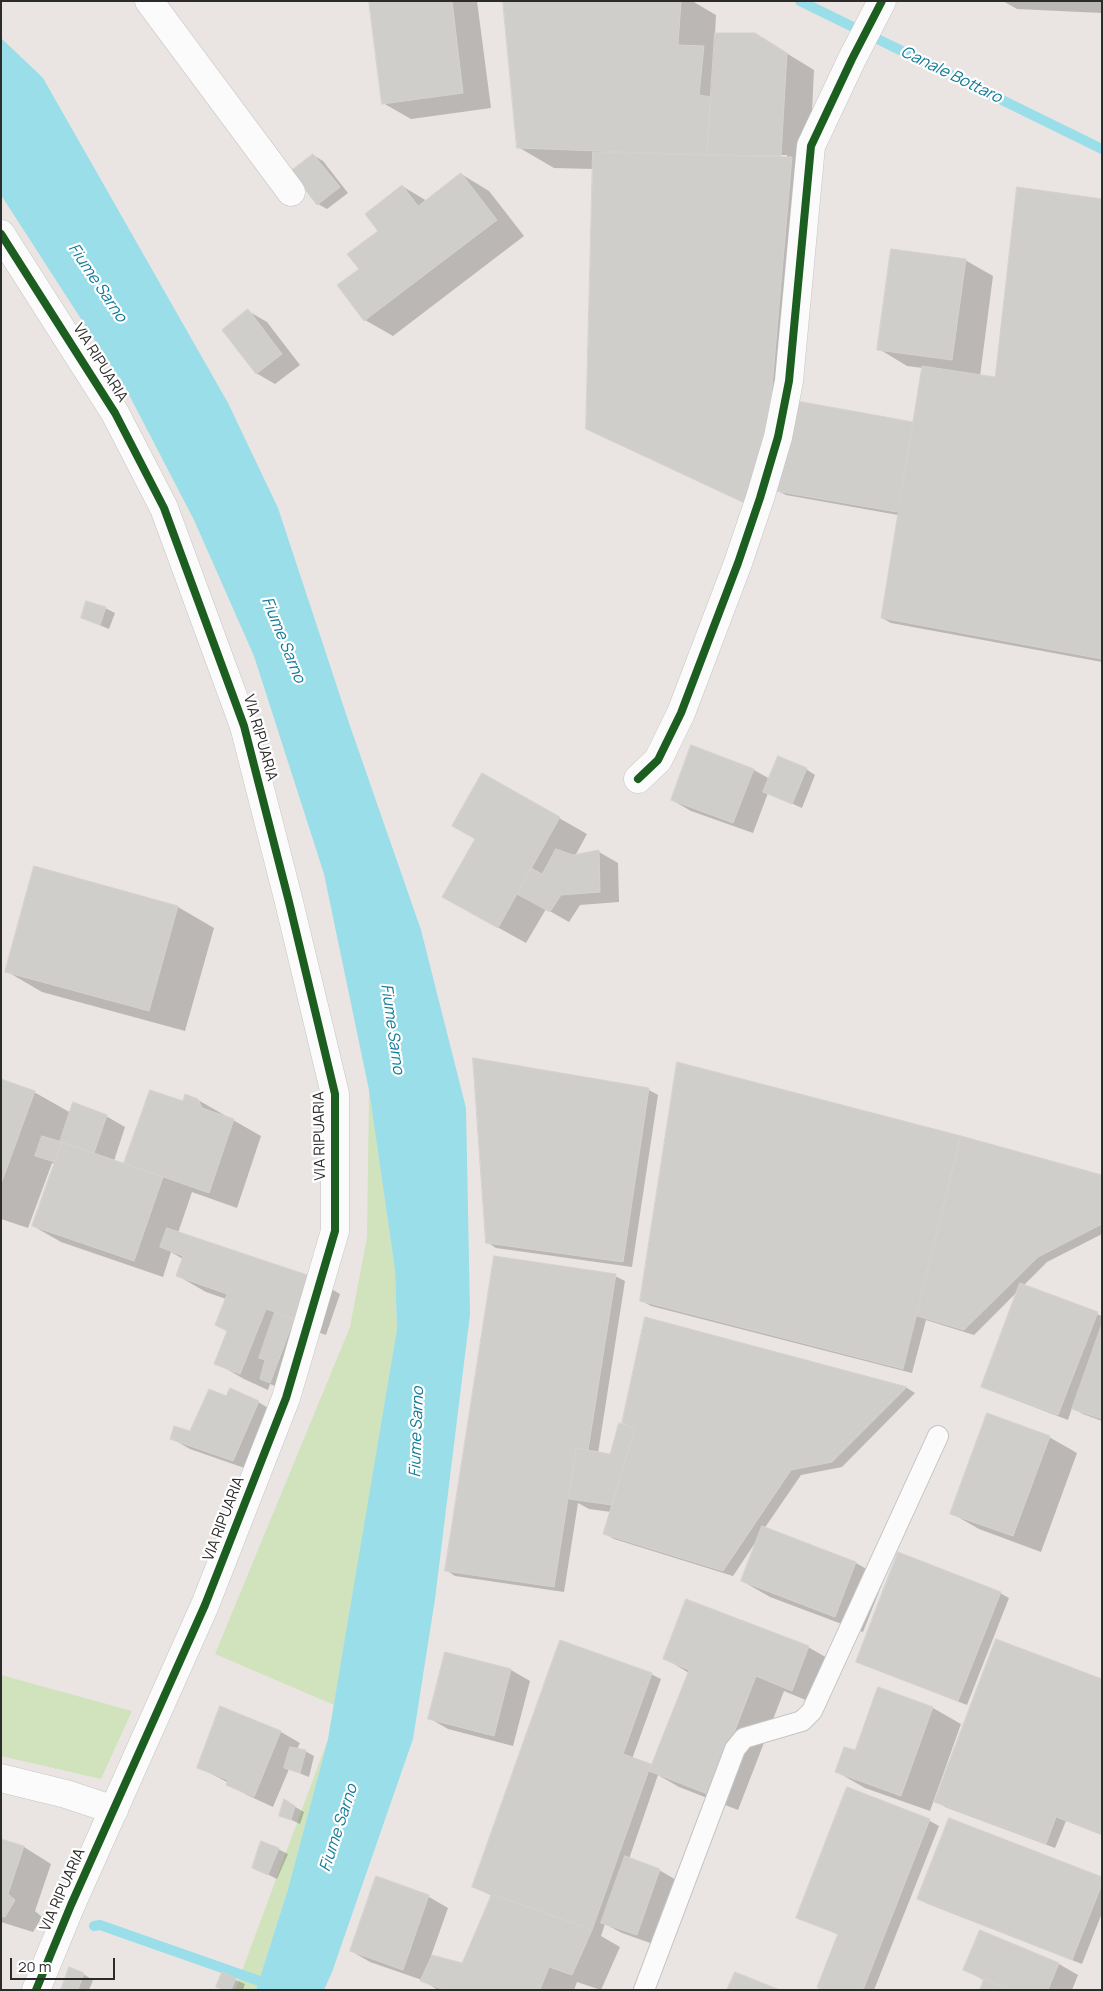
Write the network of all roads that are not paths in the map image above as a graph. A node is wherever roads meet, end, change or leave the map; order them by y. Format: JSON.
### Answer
{"nodes":[{"id":1,"x":149,"y":1,"type":"edge"},
{"id":2,"x":880,"y":6,"type":"edge"},
{"id":3,"x":291,"y":192,"type":"dead end"},
{"id":4,"x":1,"y":234,"type":"edge"},
{"id":5,"x":638,"y":779,"type":"dead end"},
{"id":6,"x":938,"y":1436,"type":"dead end"},
{"id":7,"x":1,"y":1778,"type":"edge"},
{"id":8,"x":114,"y":1810,"type":"junction"},
{"id":9,"x":36,"y":1990,"type":"edge"},
{"id":10,"x":644,"y":1990,"type":"edge"}],
"edges":[{"from":1,"to":3,"type":"street"},
{"from":2,"to":5,"type":"street"},
{"from":4,"to":8,"type":"street","name":"VIA RIPUARIA"},
{"from":6,"to":10,"type":"lane"},
{"from":7,"to":8,"type":"street"},
{"from":8,"to":9,"type":"street","name":"VIA RIPUARIA"}]}
